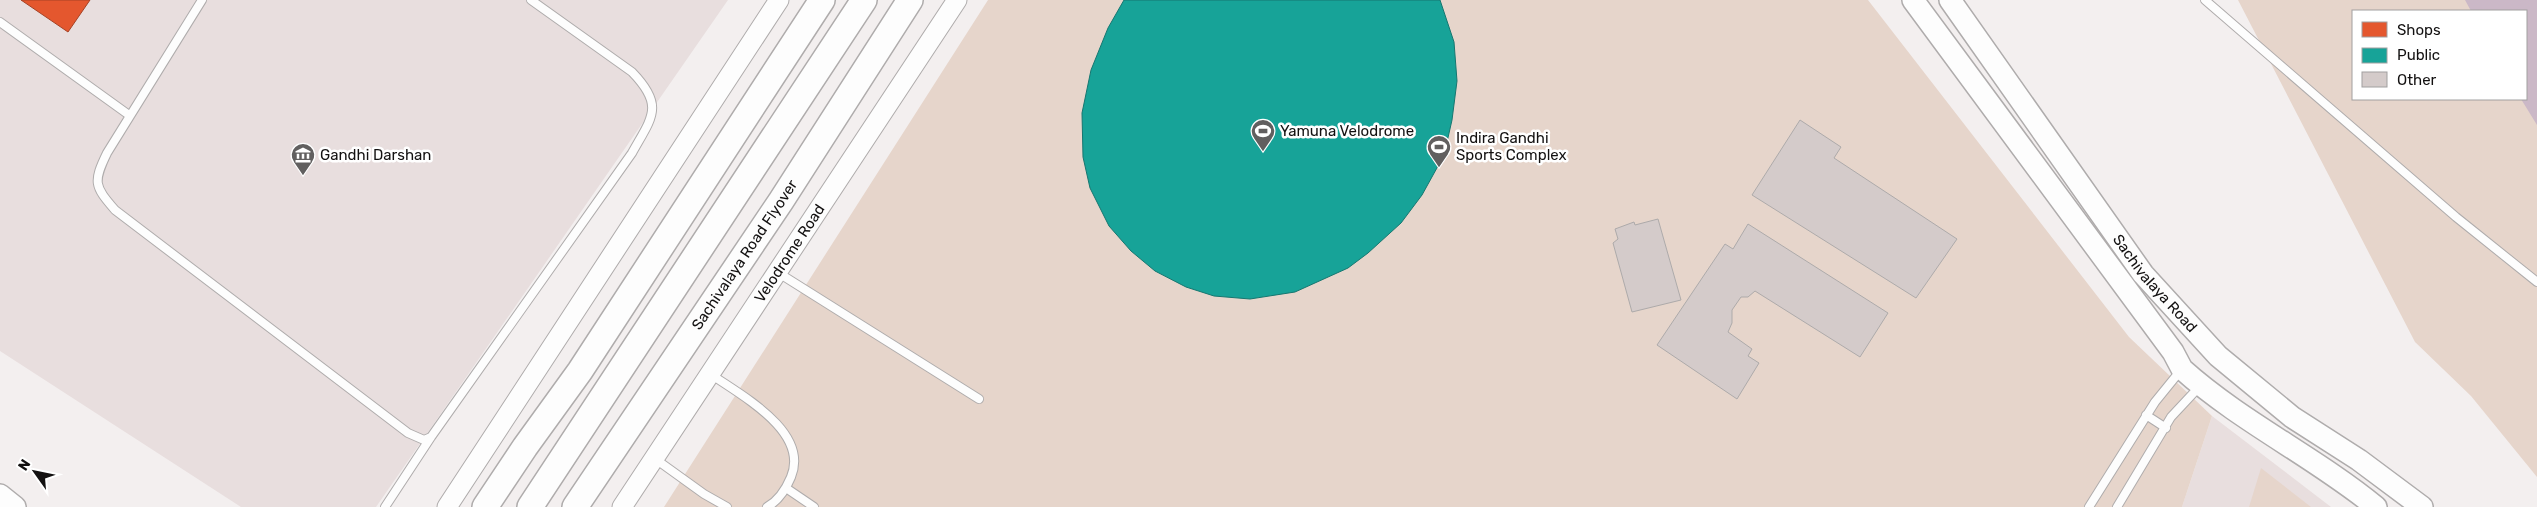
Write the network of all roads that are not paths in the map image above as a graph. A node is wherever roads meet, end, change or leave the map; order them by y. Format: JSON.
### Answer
{"nodes":[{"id":1,"x":202,"y":0,"type":"edge"},
{"id":2,"x":531,"y":0,"type":"edge"},
{"id":3,"x":779,"y":0,"type":"edge"},
{"id":4,"x":822,"y":0,"type":"edge"},
{"id":5,"x":864,"y":0,"type":"edge"},
{"id":6,"x":910,"y":0,"type":"edge"},
{"id":7,"x":957,"y":0,"type":"edge"},
{"id":8,"x":1913,"y":0,"type":"edge"},
{"id":9,"x":1950,"y":0,"type":"edge"},
{"id":10,"x":2205,"y":0,"type":"edge"},
{"id":11,"x":0,"y":22,"type":"edge"},
{"id":12,"x":130,"y":115,"type":"junction"},
{"id":13,"x":777,"y":272,"type":"junction"},
{"id":14,"x":2537,"y":282,"type":"edge"},
{"id":15,"x":2218,"y":356,"type":"junction"},
{"id":16,"x":709,"y":373,"type":"junction"},
{"id":17,"x":2192,"y":378,"type":"junction"},
{"id":18,"x":979,"y":399,"type":"dead end"},
{"id":19,"x":2146,"y":415,"type":"junction"},
{"id":20,"x":2292,"y":417,"type":"junction"},
{"id":21,"x":2166,"y":428,"type":"junction"},
{"id":22,"x":430,"y":437,"type":"junction"},
{"id":23,"x":2278,"y":438,"type":"junction"},
{"id":24,"x":654,"y":458,"type":"junction"},
{"id":25,"x":786,"y":488,"type":"junction"},
{"id":26,"x":0,"y":491,"type":"edge"},
{"id":27,"x":0,"y":495,"type":"edge"},
{"id":28,"x":722,"y":506,"type":"edge"},
{"id":29,"x":14,"y":507,"type":"edge"},
{"id":30,"x":28,"y":507,"type":"edge"},
{"id":31,"x":385,"y":507,"type":"edge"},
{"id":32,"x":446,"y":507,"type":"edge"},
{"id":33,"x":485,"y":507,"type":"edge"},
{"id":34,"x":530,"y":507,"type":"edge"},
{"id":35,"x":576,"y":507,"type":"edge"},
{"id":36,"x":622,"y":507,"type":"edge"},
{"id":37,"x":767,"y":507,"type":"edge"},
{"id":38,"x":814,"y":507,"type":"edge"},
{"id":39,"x":2089,"y":507,"type":"edge"},
{"id":40,"x":2117,"y":507,"type":"edge"},
{"id":41,"x":2376,"y":507,"type":"edge"},
{"id":42,"x":2422,"y":507,"type":"edge"}],
"edges":[{"from":1,"to":12,"type":"lane"},
{"from":2,"to":22,"type":"lane"},
{"from":3,"to":32,"type":"street"},
{"from":4,"to":33,"type":"highway"},
{"from":5,"to":34,"type":"highway"},
{"from":6,"to":35,"type":"highway","name":"Sachivalaya Road Flyover"},
{"from":7,"to":13,"type":"street","name":"Velodrome Road"},
{"from":8,"to":17,"type":"main road","name":"Sachivalaya Road"},
{"from":9,"to":15,"type":"main road","name":"Sachivalaya Road"},
{"from":10,"to":14,"type":"lane"},
{"from":11,"to":12,"type":"lane"},
{"from":12,"to":22,"type":"lane"},
{"from":13,"to":16,"type":"street","name":"Velodrome Road"},
{"from":13,"to":18,"type":"lane"},
{"from":15,"to":17,"type":"main road"},
{"from":15,"to":20,"type":"main road","name":"Sachivalaya Road"},
{"from":16,"to":24,"type":"street","name":"Velodrome Road"},
{"from":16,"to":25,"type":"lane"},
{"from":17,"to":19,"type":"lane"},
{"from":17,"to":21,"type":"lane"},
{"from":17,"to":23,"type":"main road","name":"Sachivalaya Road"},
{"from":19,"to":21,"type":"lane"},
{"from":19,"to":39,"type":"lane"},
{"from":20,"to":23,"type":"main road"},
{"from":20,"to":42,"type":"main road","name":"Sachivalaya Road"},
{"from":21,"to":40,"type":"lane"},
{"from":22,"to":31,"type":"lane"},
{"from":23,"to":41,"type":"main road","name":"Sachivalaya Road"},
{"from":24,"to":28,"type":"lane"},
{"from":24,"to":36,"type":"street","name":"Velodrome Road"},
{"from":25,"to":37,"type":"lane"},
{"from":25,"to":38,"type":"lane"},
{"from":26,"to":30,"type":"street"},
{"from":27,"to":29,"type":"main road"}]}
